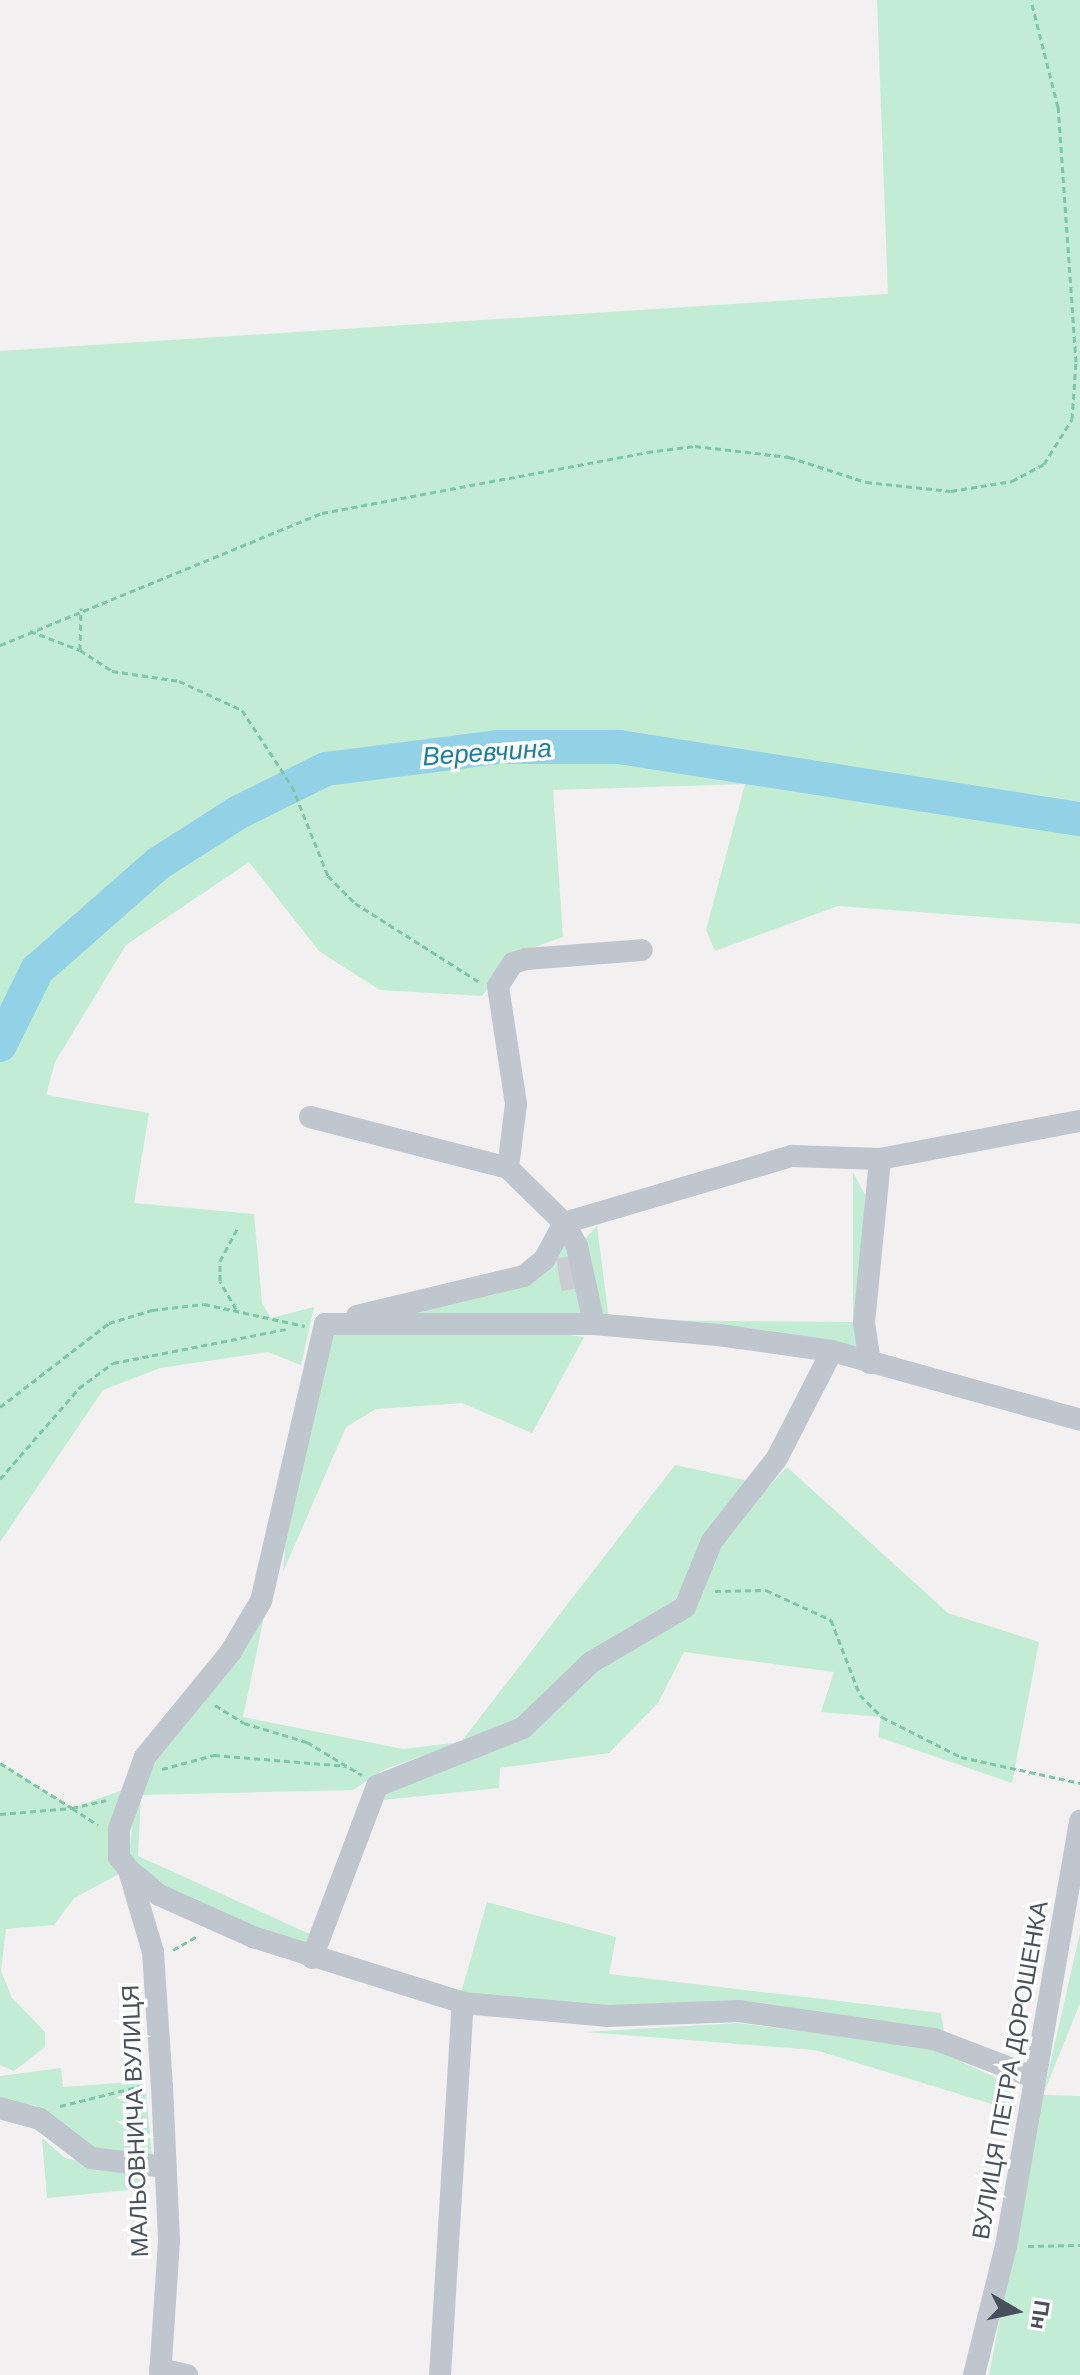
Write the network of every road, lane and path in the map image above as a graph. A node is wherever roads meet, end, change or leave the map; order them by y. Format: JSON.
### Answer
{"nodes":[{"id":1,"x":1031,"y":0,"type":"edge"},
{"id":2,"x":81,"y":607,"type":"junction"},
{"id":3,"x":30,"y":631,"type":"junction"},
{"id":4,"x":0,"y":645,"type":"edge"},
{"id":5,"x":80,"y":650,"type":"junction"},
{"id":6,"x":642,"y":950,"type":"dead end"},
{"id":7,"x":498,"y":995,"type":"junction"},
{"id":8,"x":310,"y":1117,"type":"dead end"},
{"id":9,"x":1080,"y":1121,"type":"edge"},
{"id":10,"x":880,"y":1159,"type":"junction"},
{"id":11,"x":508,"y":1168,"type":"junction"},
{"id":12,"x":564,"y":1223,"type":"junction"},
{"id":13,"x":238,"y":1227,"type":"dead end"},
{"id":14,"x":236,"y":1309,"type":"junction"},
{"id":15,"x":325,"y":1324,"type":"junction"},
{"id":16,"x":594,"y":1324,"type":"junction"},
{"id":17,"x":289,"y":1328,"type":"junction"},
{"id":18,"x":832,"y":1351,"type":"junction"},
{"id":19,"x":870,"y":1363,"type":"junction"},
{"id":20,"x":0,"y":1407,"type":"edge"},
{"id":21,"x":1080,"y":1420,"type":"edge"},
{"id":22,"x":0,"y":1479,"type":"edge"},
{"id":23,"x":691,"y":1591,"type":"junction"},
{"id":24,"x":198,"y":1694,"type":"junction"},
{"id":25,"x":0,"y":1763,"type":"edge"},
{"id":26,"x":347,"y":1766,"type":"junction"},
{"id":27,"x":1080,"y":1783,"type":"edge"},
{"id":28,"x":132,"y":1785,"type":"junction"},
{"id":29,"x":377,"y":1786,"type":"junction"},
{"id":30,"x":72,"y":1808,"type":"junction"},
{"id":31,"x":0,"y":1814,"type":"edge"},
{"id":32,"x":1080,"y":1820,"type":"edge"},
{"id":33,"x":124,"y":1863,"type":"junction"},
{"id":34,"x":212,"y":1936,"type":"dead end"},
{"id":35,"x":312,"y":1958,"type":"junction"},
{"id":36,"x":155,"y":1976,"type":"junction"},
{"id":37,"x":463,"y":2003,"type":"junction"},
{"id":38,"x":161,"y":2074,"type":"junction"},
{"id":39,"x":1033,"y":2077,"type":"junction"},
{"id":40,"x":11,"y":2109,"type":"edge"},
{"id":41,"x":165,"y":2167,"type":"junction"},
{"id":42,"x":1080,"y":2245,"type":"edge"},
{"id":43,"x":1006,"y":2246,"type":"junction"},
{"id":44,"x":160,"y":2372,"type":"edge"},
{"id":45,"x":187,"y":2375,"type":"edge"},
{"id":46,"x":440,"y":2375,"type":"edge"},
{"id":47,"x":974,"y":2375,"type":"edge"}],
"edges":[{"from":1,"to":2,"type":"path"},
{"from":2,"to":3,"type":"path"},
{"from":2,"to":5,"type":"path"},
{"from":3,"to":4,"type":"path"},
{"from":3,"to":5,"type":"path"},
{"from":5,"to":7,"type":"path"},
{"from":6,"to":7,"type":"street"},
{"from":7,"to":11,"type":"street"},
{"from":8,"to":11,"type":"street"},
{"from":9,"to":10,"type":"street"},
{"from":10,"to":12,"type":"street"},
{"from":10,"to":19,"type":"street"},
{"from":11,"to":12,"type":"street"},
{"from":12,"to":15,"type":"street"},
{"from":12,"to":16,"type":"street"},
{"from":13,"to":14,"type":"path"},
{"from":14,"to":17,"type":"path"},
{"from":14,"to":20,"type":"path"},
{"from":15,"to":16,"type":"street"},
{"from":15,"to":17,"type":"path"},
{"from":15,"to":24,"type":"street"},
{"from":16,"to":18,"type":"street"},
{"from":17,"to":22,"type":"path"},
{"from":18,"to":19,"type":"street"},
{"from":18,"to":23,"type":"street"},
{"from":19,"to":21,"type":"street"},
{"from":23,"to":27,"type":"path"},
{"from":23,"to":29,"type":"street"},
{"from":24,"to":26,"type":"path"},
{"from":24,"to":28,"type":"street"},
{"from":25,"to":30,"type":"path"},
{"from":26,"to":28,"type":"path"},
{"from":26,"to":29,"type":"path"},
{"from":28,"to":30,"type":"path"},
{"from":28,"to":33,"type":"street"},
{"from":29,"to":35,"type":"street"},
{"from":30,"to":31,"type":"path"},
{"from":32,"to":39,"type":"street","name":"ВУЛИЦЯ ПЕТРА ДОРОШЕНКА"},
{"from":33,"to":35,"type":"street"},
{"from":33,"to":36,"type":"street","name":"МАЛЬОВНИЧА ВУЛИЦЯ"},
{"from":34,"to":36,"type":"path"},
{"from":35,"to":37,"type":"street"},
{"from":36,"to":38,"type":"street","name":"МАЛЬОВНИЧА ВУЛИЦЯ"},
{"from":37,"to":39,"type":"street"},
{"from":37,"to":46,"type":"street"},
{"from":38,"to":40,"type":"path"},
{"from":38,"to":41,"type":"street","name":"МАЛЬОВНИЧА ВУЛИЦЯ"},
{"from":39,"to":43,"type":"street","name":"ВУЛИЦЯ ПЕТРА ДОРОШЕНКА"},
{"from":40,"to":41,"type":"street"},
{"from":41,"to":44,"type":"street","name":"МАЛЬОВНИЧА ВУЛИЦЯ"},
{"from":42,"to":43,"type":"path"},
{"from":43,"to":47,"type":"street","name":"ВУЛИЦЯ ПЕТРА ДОРОШЕНКА"},
{"from":44,"to":45,"type":"street"}]}
